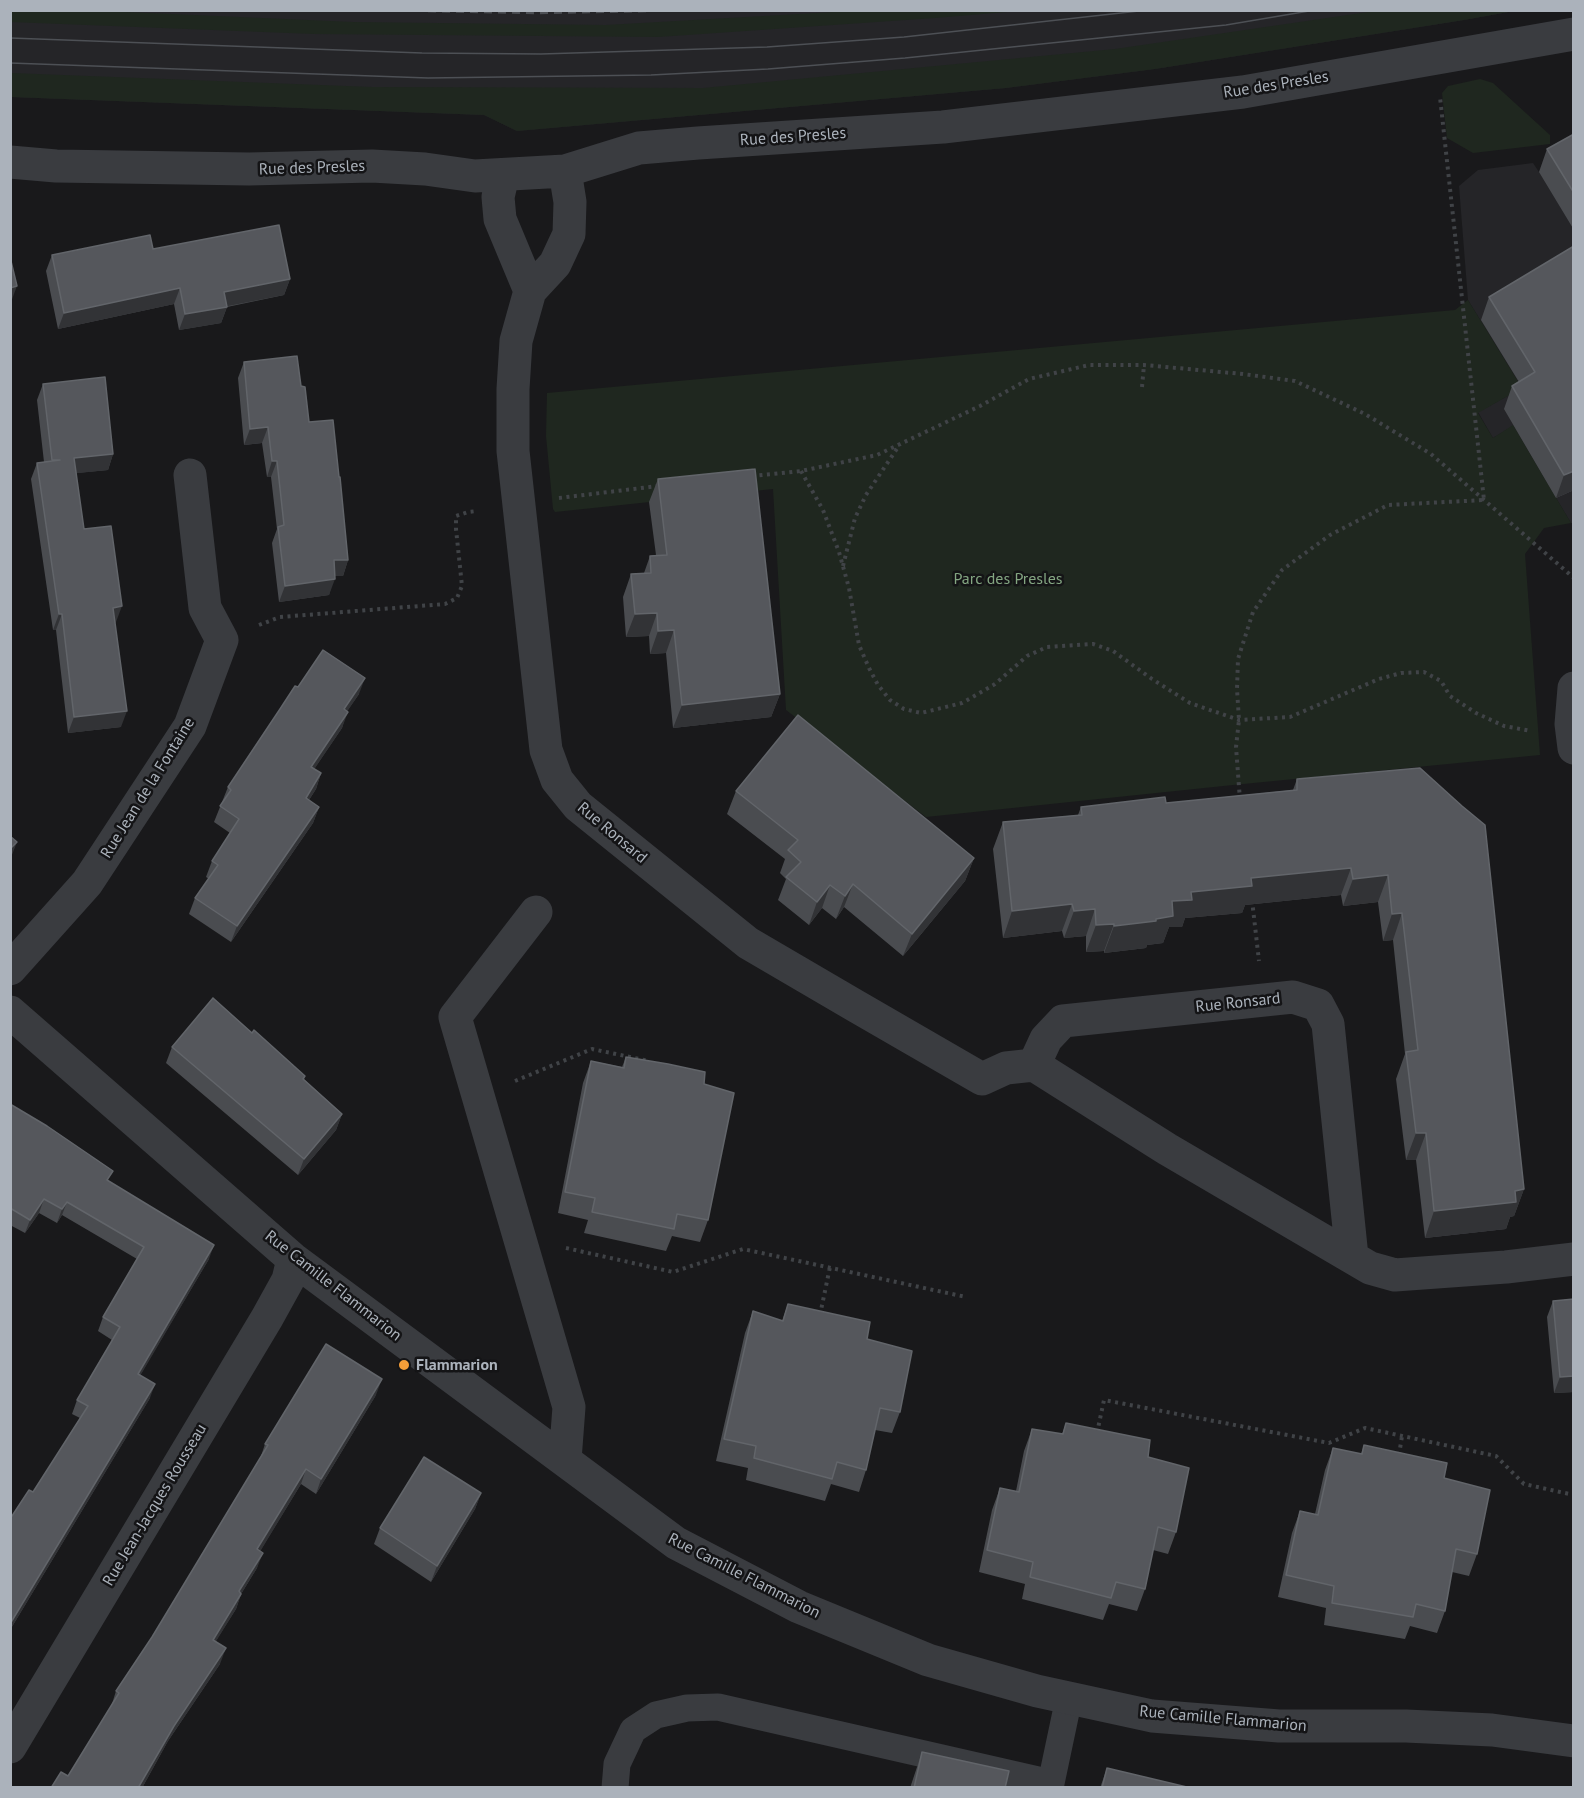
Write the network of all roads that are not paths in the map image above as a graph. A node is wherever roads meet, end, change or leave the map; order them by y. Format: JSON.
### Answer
{"nodes":[{"id":1,"x":1574,"y":34,"type":"edge"},
{"id":2,"x":10,"y":162,"type":"edge"},
{"id":3,"x":565,"y":171,"type":"junction"},
{"id":4,"x":503,"y":175,"type":"junction"},
{"id":5,"x":530,"y":291,"type":"junction"},
{"id":6,"x":190,"y":475,"type":"dead end"},
{"id":7,"x":1574,"y":688,"type":"edge"},
{"id":8,"x":1572,"y":739,"type":"edge"},
{"id":9,"x":536,"y":912,"type":"dead end"},
{"id":10,"x":10,"y":969,"type":"edge"},
{"id":11,"x":10,"y":1012,"type":"edge"},
{"id":12,"x":1034,"y":1065,"type":"junction"},
{"id":13,"x":1352,"y":1257,"type":"junction"},
{"id":14,"x":293,"y":1259,"type":"junction"},
{"id":15,"x":1574,"y":1259,"type":"edge"},
{"id":16,"x":565,"y":1460,"type":"junction"},
{"id":17,"x":1069,"y":1698,"type":"junction"},
{"id":18,"x":1574,"y":1741,"type":"edge"},
{"id":19,"x":10,"y":1747,"type":"edge"},
{"id":20,"x":1050,"y":1785,"type":"edge"},
{"id":21,"x":615,"y":1788,"type":"edge"}],
"edges":[{"from":1,"to":3,"type":"street","name":"Rue des Presles"},
{"from":2,"to":4,"type":"street","name":"Rue des Presles"},
{"from":3,"to":4,"type":"street","name":"Rue des Presles"},
{"from":3,"to":5,"type":"street","name":"Rue Ronsard"},
{"from":4,"to":5,"type":"street"},
{"from":5,"to":12,"type":"street","name":"Rue Ronsard"},
{"from":6,"to":10,"type":"street","name":"Rue Jean de la Fontaine"},
{"from":7,"to":8,"type":"street"},
{"from":9,"to":16,"type":"street"},
{"from":11,"to":14,"type":"street","name":"Rue Camille Flammarion"},
{"from":12,"to":13,"type":"street"},
{"from":12,"to":13,"type":"street","name":"Rue Ronsard"},
{"from":13,"to":15,"type":"street"},
{"from":14,"to":16,"type":"street","name":"Rue Camille Flammarion"},
{"from":14,"to":19,"type":"street","name":"Rue Jean-Jacques Rousseau"},
{"from":16,"to":17,"type":"street","name":"Rue Camille Flammarion"},
{"from":17,"to":18,"type":"street","name":"Rue Camille Flammarion"},
{"from":17,"to":20,"type":"lane"},
{"from":20,"to":21,"type":"lane"}]}
